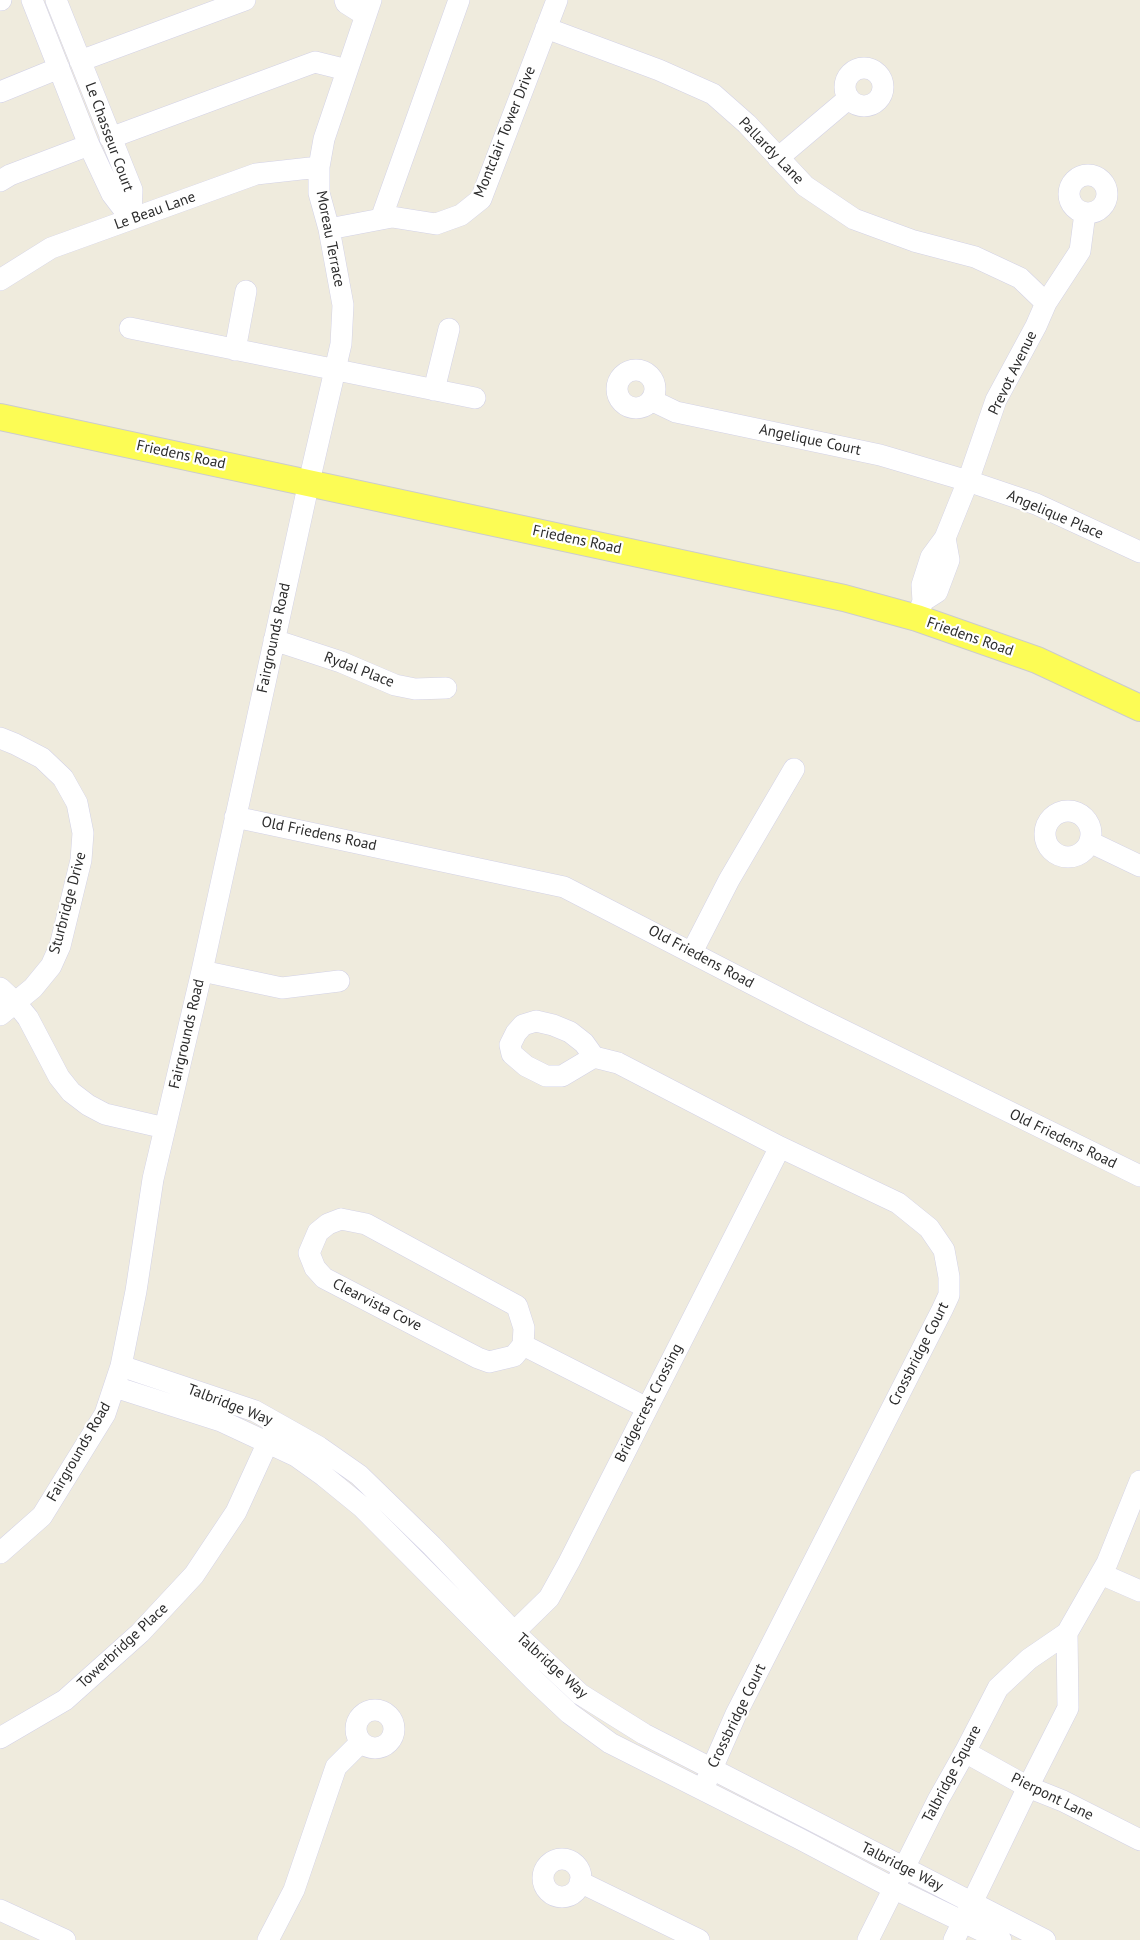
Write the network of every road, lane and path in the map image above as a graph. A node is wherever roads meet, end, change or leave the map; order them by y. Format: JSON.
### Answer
{"nodes":[{"id":1,"x":32,"y":0,"type":"edge"},
{"id":2,"x":56,"y":0,"type":"edge"},
{"id":3,"x":245,"y":0,"type":"edge"},
{"id":4,"x":345,"y":0,"type":"edge"},
{"id":5,"x":460,"y":0,"type":"edge"},
{"id":6,"x":557,"y":0,"type":"edge"},
{"id":7,"x":368,"y":7,"type":"edge"},
{"id":8,"x":546,"y":28,"type":"junction"},
{"id":9,"x":80,"y":61,"type":"junction"},
{"id":10,"x":59,"y":68,"type":"junction"},
{"id":11,"x":347,"y":70,"type":"junction"},
{"id":12,"x":0,"y":92,"type":"edge"},
{"id":13,"x":849,"y":98,"type":"dead end"},
{"id":14,"x":110,"y":138,"type":"junction"},
{"id":15,"x":89,"y":145,"type":"junction"},
{"id":16,"x":778,"y":158,"type":"junction"},
{"id":17,"x":319,"y":167,"type":"junction"},
{"id":18,"x":0,"y":181,"type":"edge"},
{"id":19,"x":1085,"y":213,"type":"dead end"},
{"id":20,"x":131,"y":219,"type":"junction"},
{"id":21,"x":381,"y":219,"type":"junction"},
{"id":22,"x":329,"y":229,"type":"junction"},
{"id":23,"x":0,"y":280,"type":"edge"},
{"id":24,"x":246,"y":291,"type":"dead end"},
{"id":25,"x":1046,"y":303,"type":"junction"},
{"id":26,"x":130,"y":328,"type":"dead end"},
{"id":27,"x":449,"y":329,"type":"dead end"},
{"id":28,"x":235,"y":350,"type":"junction"},
{"id":29,"x":335,"y":370,"type":"junction"},
{"id":30,"x":434,"y":390,"type":"junction"},
{"id":31,"x":475,"y":398,"type":"dead end"},
{"id":32,"x":651,"y":400,"type":"dead end"},
{"id":33,"x":0,"y":417,"type":"edge"},
{"id":34,"x":968,"y":481,"type":"junction"},
{"id":35,"x":309,"y":482,"type":"junction"},
{"id":36,"x":1140,"y":552,"type":"edge"},
{"id":37,"x":920,"y":610,"type":"junction"},
{"id":38,"x":274,"y":640,"type":"junction"},
{"id":39,"x":446,"y":688,"type":"dead end"},
{"id":40,"x":1140,"y":708,"type":"edge"},
{"id":41,"x":0,"y":738,"type":"edge"},
{"id":42,"x":794,"y":769,"type":"dead end"},
{"id":43,"x":235,"y":817,"type":"junction"},
{"id":44,"x":1090,"y":842,"type":"dead end"},
{"id":45,"x":1140,"y":866,"type":"edge"},
{"id":46,"x":692,"y":952,"type":"junction"},
{"id":47,"x":202,"y":971,"type":"junction"},
{"id":48,"x":339,"y":981,"type":"dead end"},
{"id":49,"x":5,"y":1002,"type":"edge"},
{"id":50,"x":594,"y":1057,"type":"dead end"},
{"id":51,"x":166,"y":1128,"type":"junction"},
{"id":52,"x":780,"y":1147,"type":"junction"},
{"id":53,"x":1140,"y":1176,"type":"edge"},
{"id":54,"x":523,"y":1345,"type":"junction"},
{"id":55,"x":121,"y":1366,"type":"junction"},
{"id":56,"x":115,"y":1387,"type":"junction"},
{"id":57,"x":647,"y":1408,"type":"junction"},
{"id":58,"x":278,"y":1422,"type":"junction"},
{"id":59,"x":267,"y":1442,"type":"junction"},
{"id":60,"x":1140,"y":1481,"type":"edge"},
{"id":61,"x":0,"y":1553,"type":"edge"},
{"id":62,"x":1101,"y":1574,"type":"junction"},
{"id":63,"x":1140,"y":1591,"type":"edge"},
{"id":64,"x":1068,"y":1633,"type":"junction"},
{"id":65,"x":508,"y":1640,"type":"junction"},
{"id":66,"x":0,"y":1738,"type":"edge"},
{"id":67,"x":362,"y":1742,"type":"dead end"},
{"id":68,"x":965,"y":1752,"type":"junction"},
{"id":69,"x":712,"y":1769,"type":"junction"},
{"id":70,"x":1028,"y":1786,"type":"junction"},
{"id":71,"x":703,"y":1790,"type":"junction"},
{"id":72,"x":1140,"y":1840,"type":"edge"},
{"id":73,"x":904,"y":1868,"type":"junction"},
{"id":74,"x":580,"y":1882,"type":"dead end"},
{"id":75,"x":893,"y":1888,"type":"junction"},
{"id":76,"x":0,"y":1910,"type":"edge"},
{"id":77,"x":963,"y":1921,"type":"edge"},
{"id":78,"x":65,"y":1940,"type":"edge"},
{"id":79,"x":268,"y":1940,"type":"edge"},
{"id":80,"x":698,"y":1940,"type":"edge"},
{"id":81,"x":868,"y":1940,"type":"edge"},
{"id":82,"x":1001,"y":1940,"type":"edge"},
{"id":83,"x":1044,"y":1940,"type":"edge"}],
"edges":[{"from":1,"to":10,"type":"street","name":"Le Chasseur Court"},
{"from":2,"to":9,"type":"street","name":"Le Chasseur Court"},
{"from":3,"to":9,"type":"street"},
{"from":4,"to":7,"type":"street"},
{"from":5,"to":21,"type":"street"},
{"from":6,"to":8,"type":"street","name":"Montclair Tower Drive"},
{"from":7,"to":11,"type":"street","name":"Moreau Terrace"},
{"from":8,"to":16,"type":"street","name":"Pallardy Lane"},
{"from":8,"to":21,"type":"street","name":"Montclair Tower Drive"},
{"from":9,"to":14,"type":"street","name":"Le Chasseur Court"},
{"from":10,"to":12,"type":"street"},
{"from":10,"to":15,"type":"street","name":"Le Chasseur Court"},
{"from":11,"to":14,"type":"street"},
{"from":11,"to":17,"type":"street","name":"Moreau Terrace"},
{"from":13,"to":16,"type":"street"},
{"from":14,"to":20,"type":"street","name":"Le Chasseur Court"},
{"from":15,"to":18,"type":"street"},
{"from":15,"to":20,"type":"street","name":"Le Chasseur Court"},
{"from":16,"to":25,"type":"street","name":"Pallardy Lane"},
{"from":17,"to":20,"type":"street","name":"Le Beau Lane"},
{"from":17,"to":22,"type":"street","name":"Moreau Terrace"},
{"from":19,"to":25,"type":"street","name":"Prevot Avenue"},
{"from":20,"to":23,"type":"street","name":"Le Beau Lane"},
{"from":21,"to":22,"type":"street","name":"Montclair Tower Drive"},
{"from":22,"to":29,"type":"street","name":"Moreau Terrace"},
{"from":24,"to":28,"type":"street"},
{"from":25,"to":34,"type":"street","name":"Prevot Avenue"},
{"from":26,"to":28,"type":"street"},
{"from":27,"to":30,"type":"street"},
{"from":28,"to":29,"type":"street"},
{"from":29,"to":30,"type":"street"},
{"from":29,"to":35,"type":"street","name":"Moreau Terrace"},
{"from":30,"to":31,"type":"street"},
{"from":32,"to":34,"type":"street","name":"Angelique Court"},
{"from":33,"to":35,"type":"main road","name":"Friedens Road"},
{"from":34,"to":36,"type":"street","name":"Angelique Place"},
{"from":34,"to":37,"type":"street","name":"Prevot Avenue"},
{"from":35,"to":37,"type":"main road","name":"Friedens Road"},
{"from":35,"to":38,"type":"street","name":"Fairgrounds Road"},
{"from":37,"to":40,"type":"main road","name":"Friedens Road"},
{"from":38,"to":39,"type":"street","name":"Rydal Place"},
{"from":38,"to":43,"type":"street","name":"Fairgrounds Road"},
{"from":41,"to":49,"type":"street","name":"Sturbridge Drive"},
{"from":42,"to":46,"type":"street"},
{"from":43,"to":46,"type":"street","name":"Old Friedens Road"},
{"from":43,"to":47,"type":"street","name":"Fairgrounds Road"},
{"from":44,"to":45,"type":"street"},
{"from":46,"to":53,"type":"street","name":"Old Friedens Road"},
{"from":47,"to":48,"type":"street"},
{"from":47,"to":51,"type":"street","name":"Fairgrounds Road"},
{"from":49,"to":51,"type":"street","name":"Sturbridge Drive"},
{"from":50,"to":52,"type":"street","name":"Crossbridge Court"},
{"from":51,"to":55,"type":"street","name":"Fairgrounds Road"},
{"from":52,"to":57,"type":"street","name":"Bridgecrest Crossing"},
{"from":52,"to":69,"type":"street","name":"Crossbridge Court"},
{"from":54,"to":54,"type":"street","name":"Clearvista Cove"},
{"from":54,"to":57,"type":"street"},
{"from":55,"to":56,"type":"street","name":"Fairgrounds Road"},
{"from":55,"to":58,"type":"street","name":"Talbridge Way"},
{"from":56,"to":59,"type":"street","name":"Talbridge Way"},
{"from":56,"to":61,"type":"street","name":"Fairgrounds Road"},
{"from":57,"to":65,"type":"street","name":"Bridgecrest Crossing"},
{"from":58,"to":59,"type":"street","name":"Towerbridge Place"},
{"from":58,"to":65,"type":"street","name":"Talbridge Way"},
{"from":59,"to":65,"type":"street","name":"Talbridge Way"},
{"from":59,"to":66,"type":"street","name":"Towerbridge Place"},
{"from":60,"to":62,"type":"street","name":"Talbridge Square"},
{"from":62,"to":63,"type":"street"},
{"from":62,"to":64,"type":"street","name":"Talbridge Square"},
{"from":64,"to":68,"type":"street","name":"Talbridge Square"},
{"from":64,"to":70,"type":"street","name":"Talbridge Square"},
{"from":65,"to":69,"type":"street","name":"Talbridge Way"},
{"from":65,"to":71,"type":"street","name":"Talbridge Way"},
{"from":67,"to":79,"type":"street"},
{"from":68,"to":70,"type":"street","name":"Pierpont Lane"},
{"from":68,"to":73,"type":"street","name":"Talbridge Square"},
{"from":69,"to":71,"type":"street","name":"Crossbridge Court"},
{"from":69,"to":73,"type":"street","name":"Talbridge Way"},
{"from":70,"to":72,"type":"street","name":"Pierpont Lane"},
{"from":70,"to":77,"type":"street","name":"Talbridge Square"},
{"from":71,"to":75,"type":"street","name":"Talbridge Way"},
{"from":73,"to":75,"type":"street","name":"Talbridge Square"},
{"from":73,"to":77,"type":"street","name":"Talbridge Way"},
{"from":74,"to":80,"type":"street"},
{"from":75,"to":77,"type":"street","name":"Talbridge Way"},
{"from":75,"to":81,"type":"street","name":"Talbridge Square"},
{"from":76,"to":78,"type":"street"},
{"from":77,"to":82,"type":"street","name":"Talbridge Way"},
{"from":77,"to":83,"type":"street","name":"Talbridge Way"}]}
